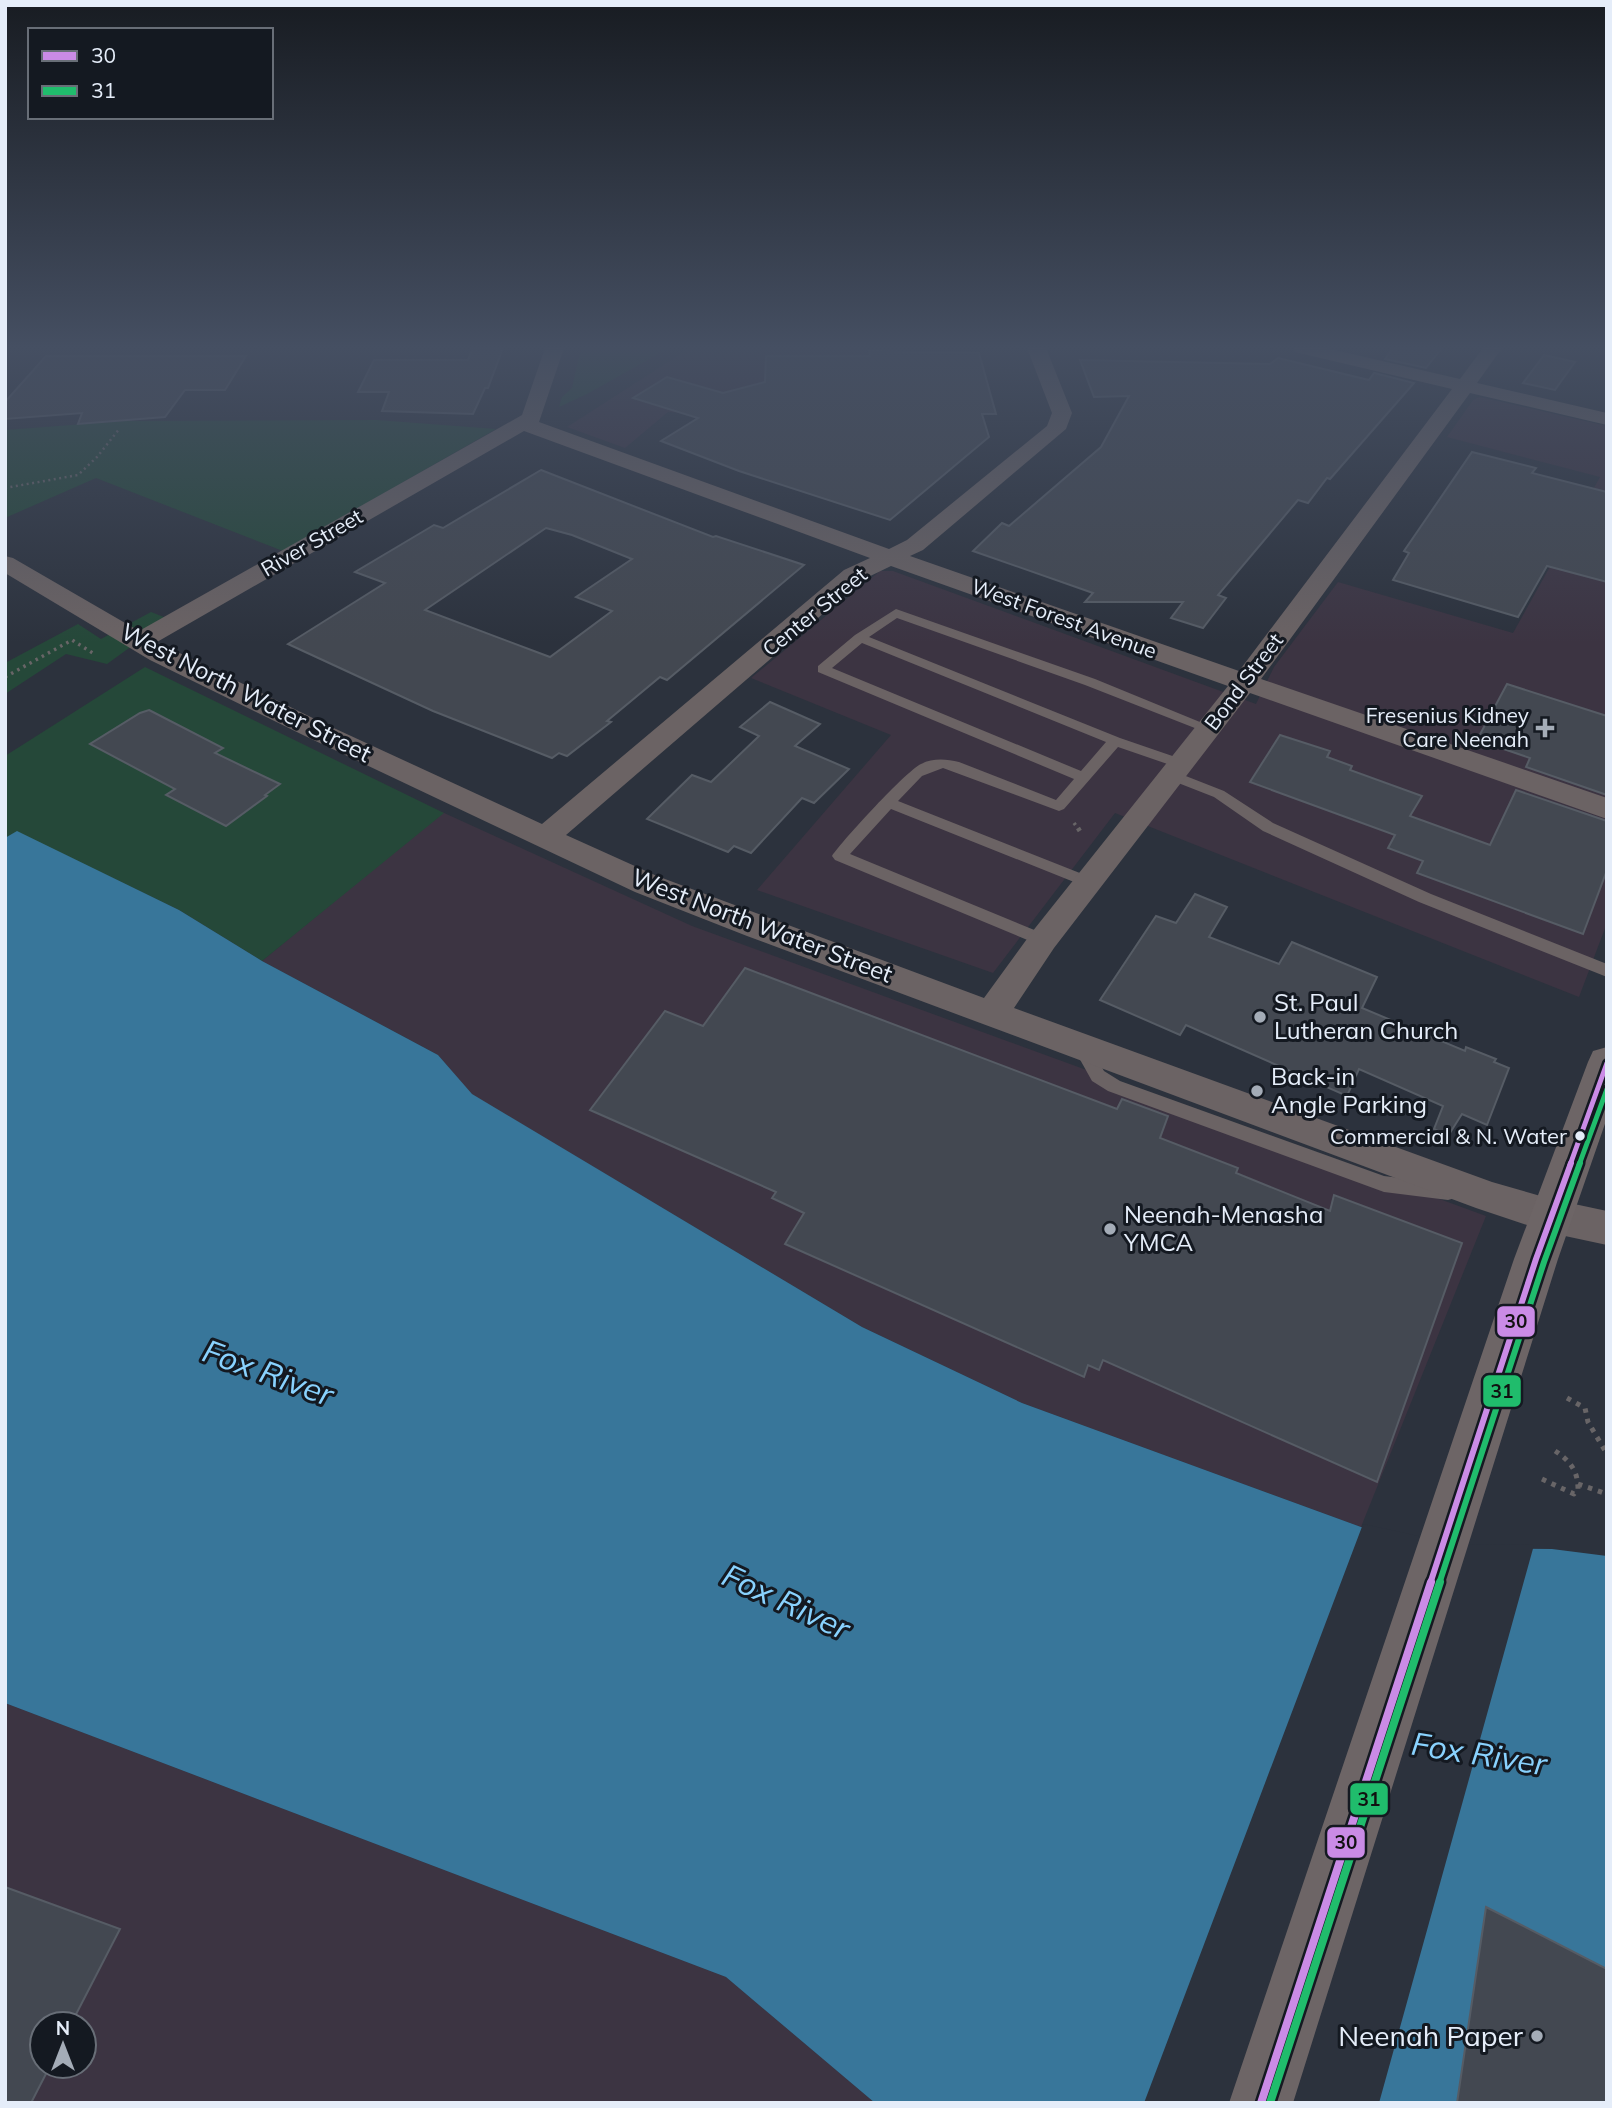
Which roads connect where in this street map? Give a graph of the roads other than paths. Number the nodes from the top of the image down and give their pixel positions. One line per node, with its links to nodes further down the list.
1 (482, 446): 8 (street, River Street)
2 (587, 446): 5 (street, West Forest Avenue)
3 (1035, 446): 5 (street, Center Street)
4 (1420, 446): 9 (street, Bond Street)
5 (893, 558): 9 (street, West Forest Avenue); 16 (street, Center Street)
6 (5, 563): 8 (street, West North Water Street)
7 (860, 638): 10 (lane); 11 (lane); 13 (lane)
8 (138, 642): 16 (street, West North Water Street)
9 (1245, 682): 10 (street, Bond Street); 15 (street, West Forest Avenue)
10 (1210, 729): 12 (street, Bond Street)
11 (1115, 741): 12 (lane); 13 (lane)
12 (1177, 770): 17 (street, Bond Street); 19 (lane)
13 (1086, 778): 14 (lane)
14 (889, 803): 17 (lane); 18 (lane)
15 (1607, 809)
16 (546, 836): 20 (street, West North Water Street)
17 (1089, 883): 18 (street, Bond Street)
18 (1043, 940): 20 (street, Bond Street)
19 (1607, 971)
20 (992, 1013): 22 (street, West North Water Street)
21 (1607, 1062): 22 (main road)
22 (1551, 1216): 23 (street, West North Water Street); 24 (main road)
23 (1607, 1228)
24 (1261, 2103)

